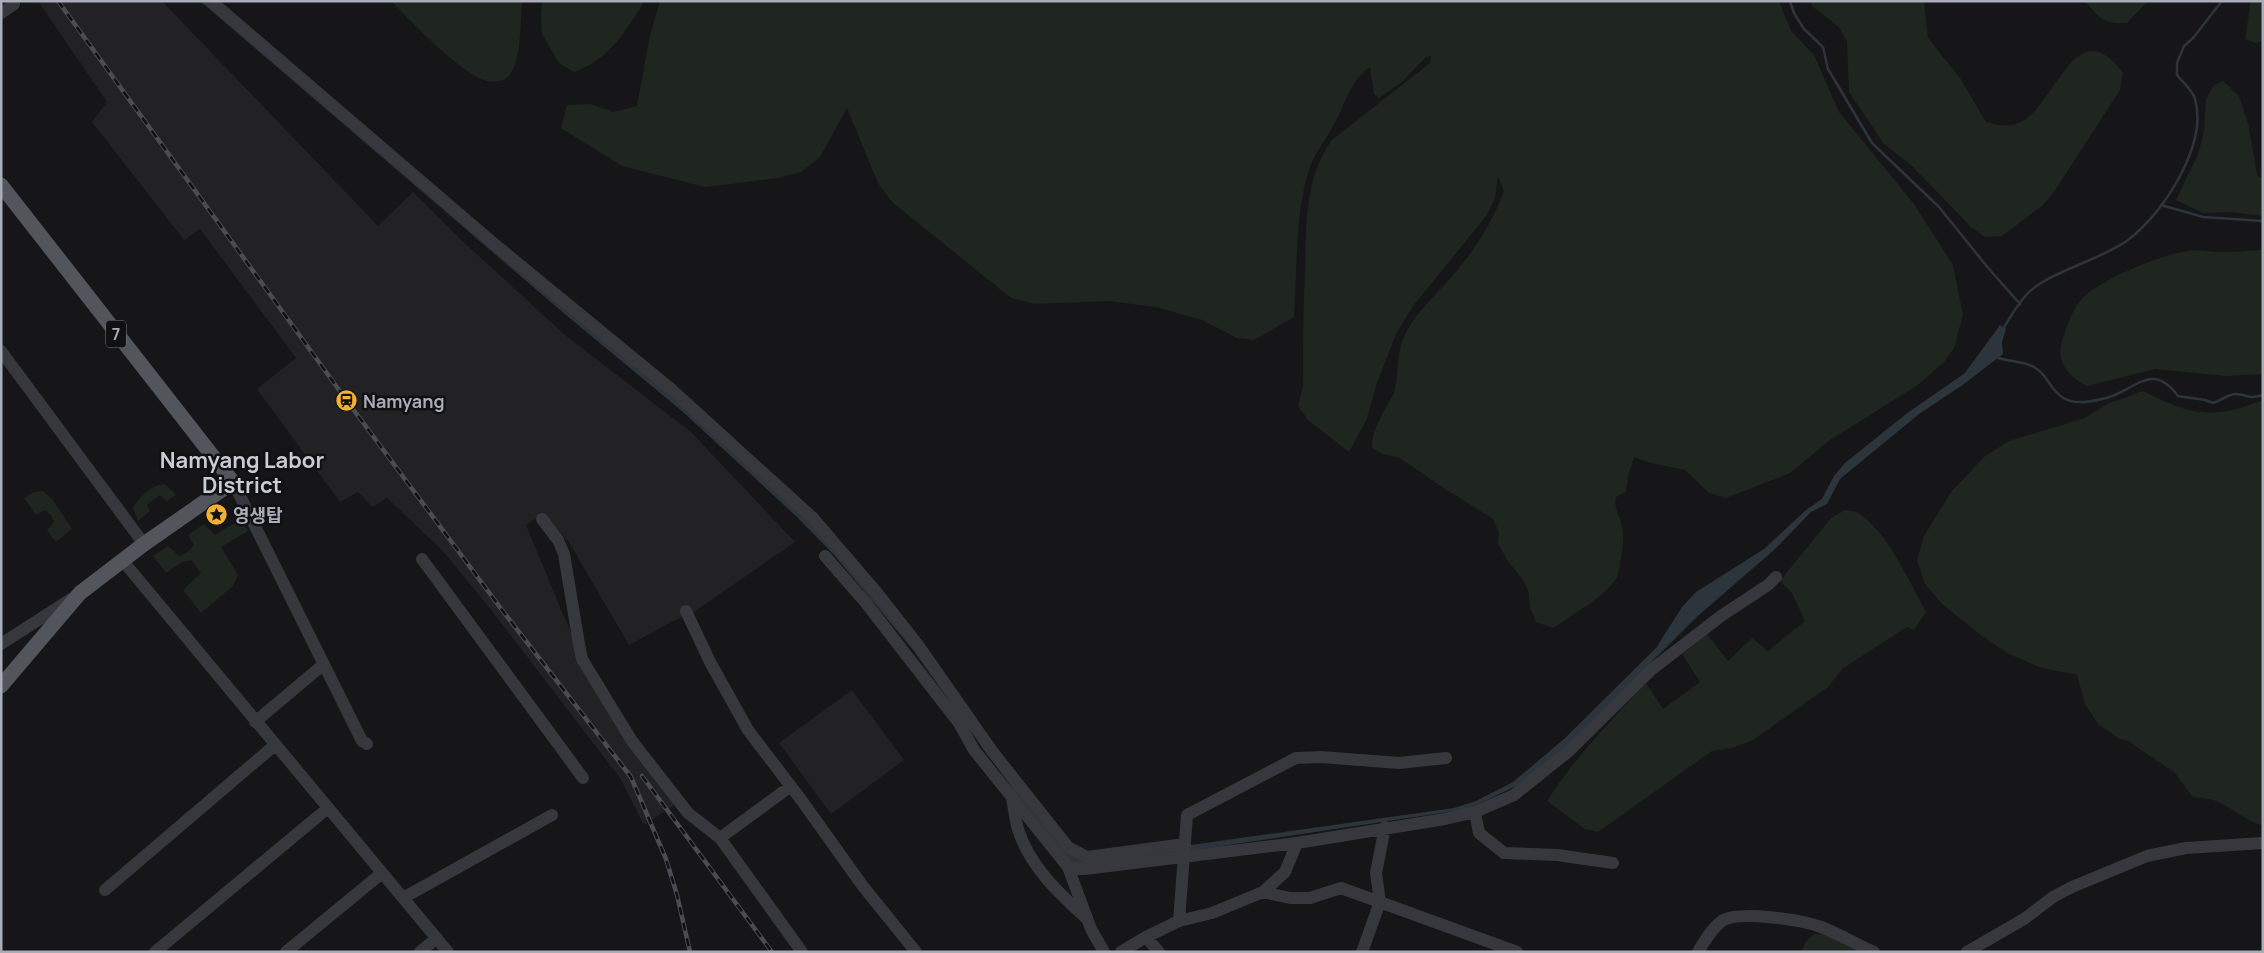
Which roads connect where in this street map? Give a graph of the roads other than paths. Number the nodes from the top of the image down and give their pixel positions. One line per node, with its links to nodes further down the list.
1 (212, 1): 32 (street)
2 (14, 4): 3 (street)
3 (1, 13)
4 (1, 184): 6 (main road, 7)
5 (1, 351): 8 (street)
6 (233, 482): 8 (main road); 16 (street)
7 (542, 519): 29 (street)
8 (144, 544): 11 (main road)
9 (825, 556): 24 (street)
10 (422, 559): 22 (street)
11 (123, 561): 13 (main road); 18 (street)
12 (1776, 577): 26 (street)
13 (80, 594): 15 (street); 17 (main road)
14 (686, 611): 23 (street)
15 (1, 644)
16 (324, 664): 18 (street); 19 (street)
17 (1, 686)
18 (256, 722): 20 (street)
19 (366, 744)
20 (275, 745): 25 (street); 36 (street)
21 (1446, 758): 32 (street)
22 (583, 778)
23 (791, 786): 29 (street); 50 (street)
24 (1011, 796): 34 (street); 40 (street)
25 (328, 808): 35 (street); 45 (street)
26 (1475, 812): 28 (street); 33 (street)
27 (552, 815): 38 (street)
28 (1385, 827): 30 (street); 39 (street)
29 (720, 838): 49 (street)
30 (1297, 843): 32 (street); 37 (street)
31 (2263, 843): 57 (street)
32 (1185, 849): 34 (street); 41 (street)
33 (1612, 863)
34 (1068, 867): 40 (street)
35 (382, 873): 38 (street); 46 (street)
36 (105, 890)
37 (1263, 892): 39 (street); 41 (street)
38 (403, 898): 43 (street)
39 (1380, 902): 54 (street); 55 (street)
40 (1088, 920): 51 (street)
41 (1179, 921): 42 (street)
42 (1146, 936): 52 (street); 53 (street)
43 (437, 938): 47 (street); 48 (street)
44 (1697, 951): 56 (street)
45 (155, 952)
46 (286, 952)
47 (420, 952)
48 (448, 952)
49 (802, 952)
50 (916, 952)
51 (1104, 952)
52 (1122, 952)
53 (1159, 952)
54 (1362, 952)
55 (1517, 952)
56 (1874, 952)
57 (1968, 952)

